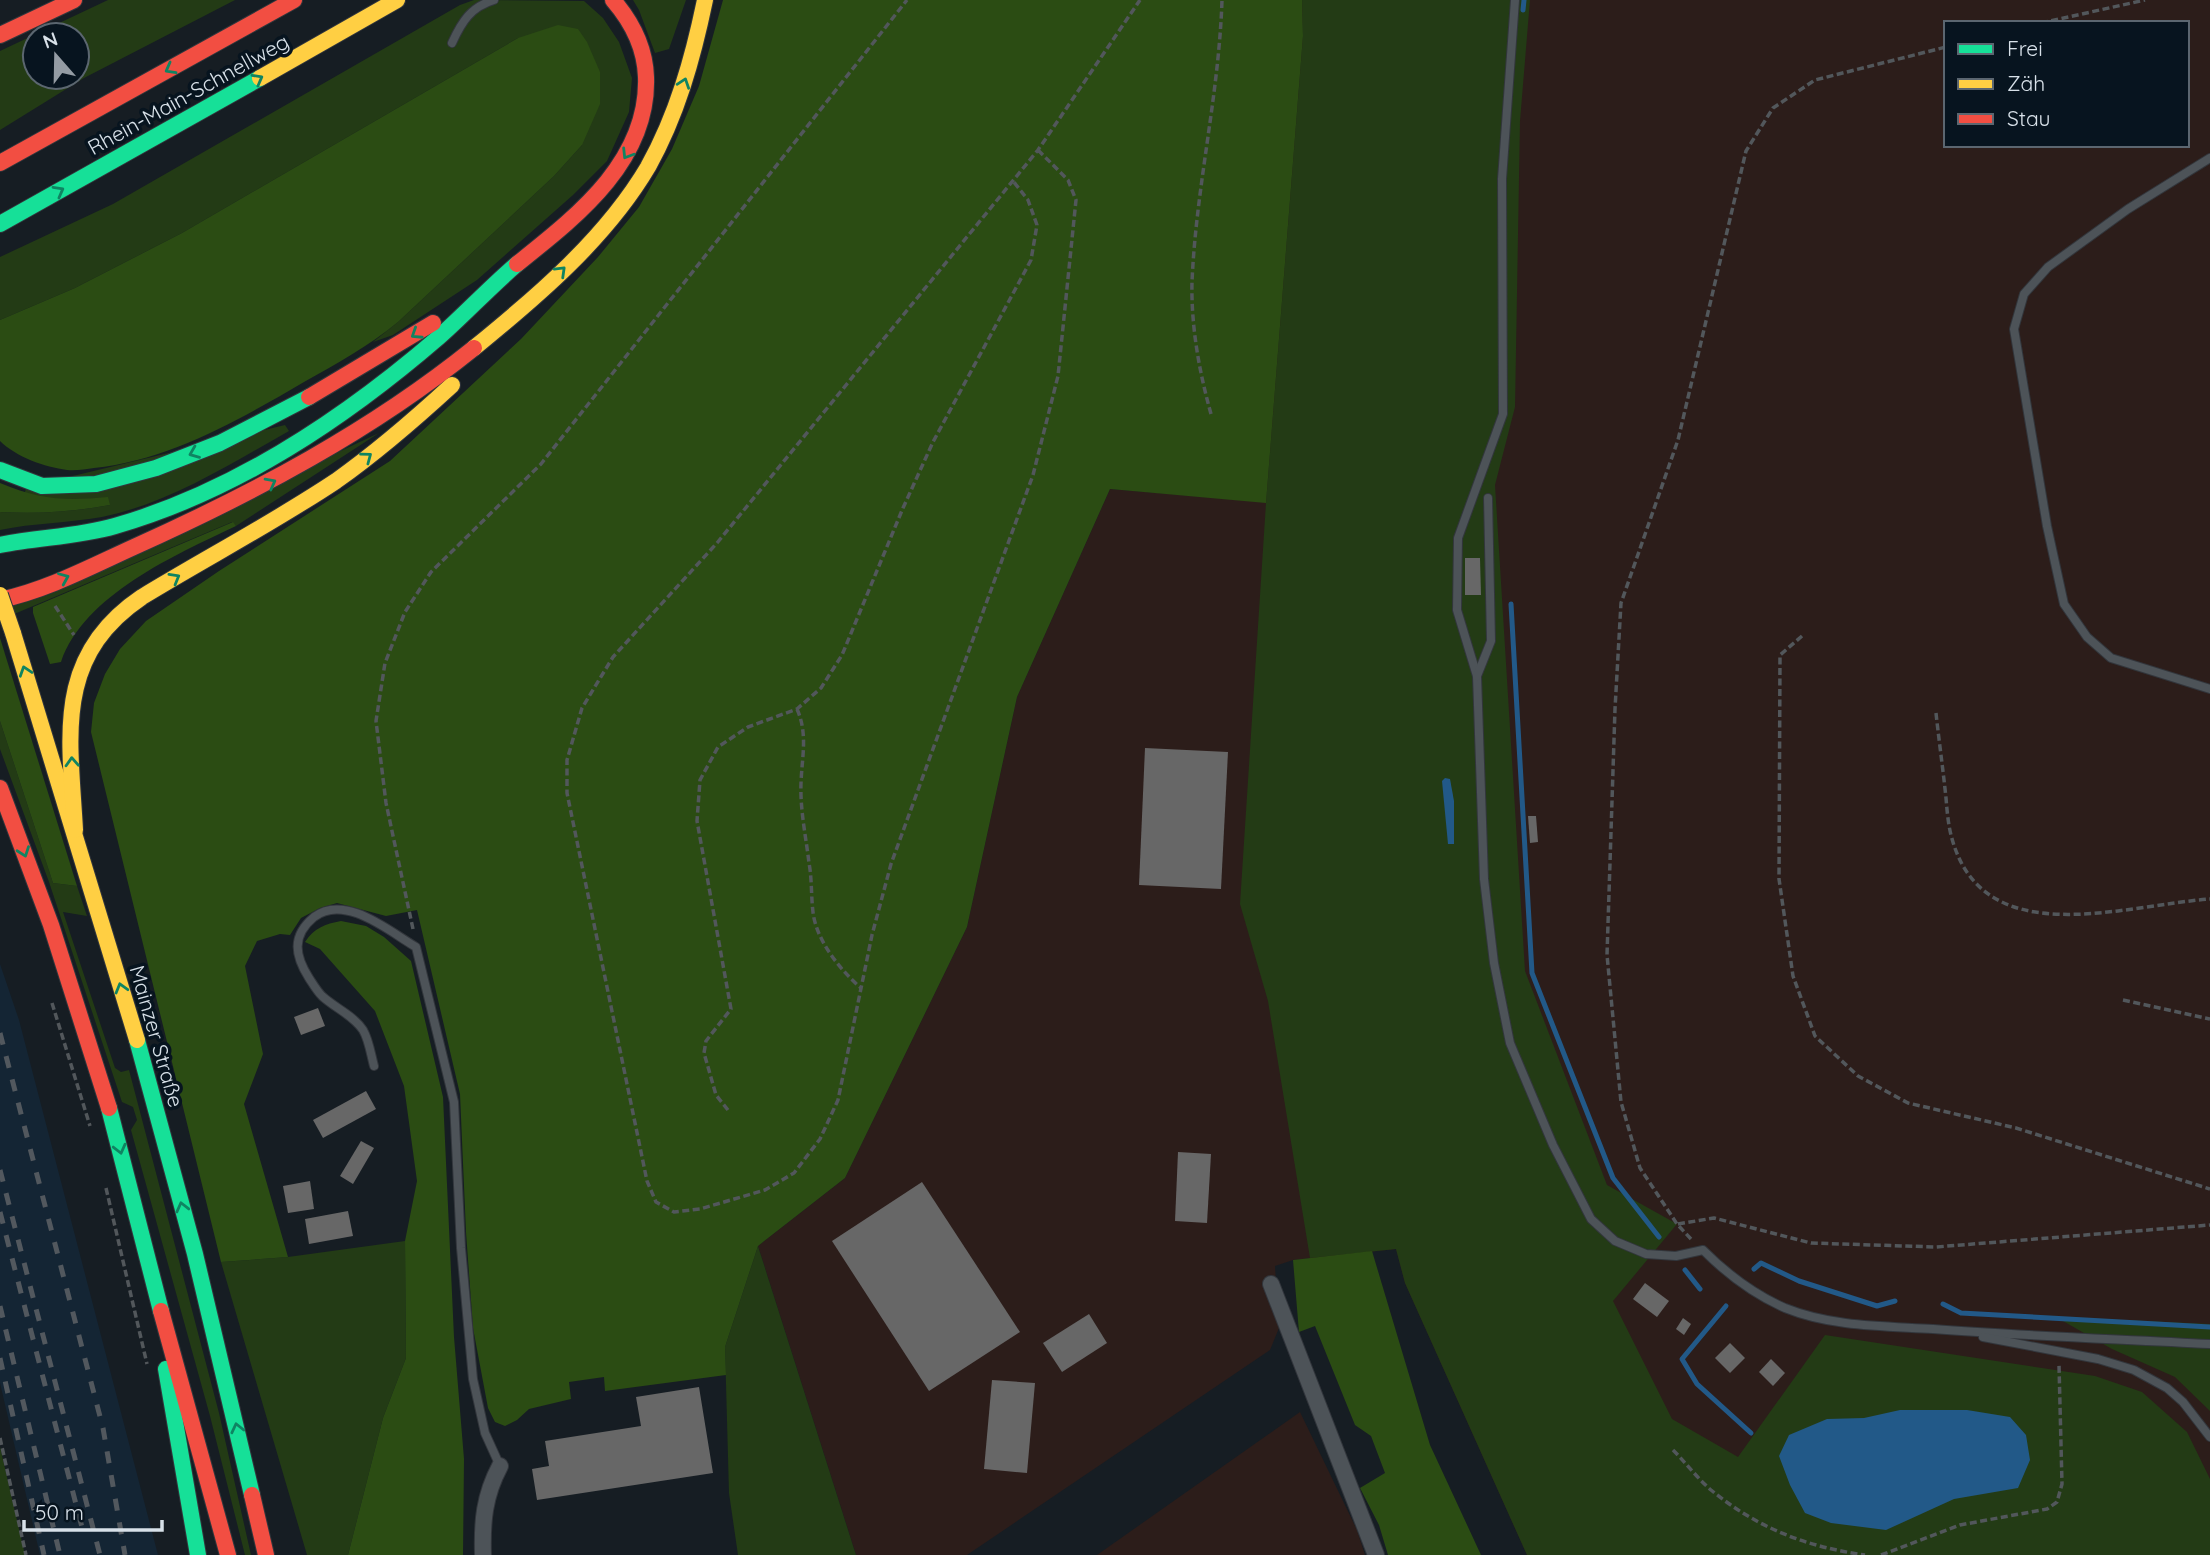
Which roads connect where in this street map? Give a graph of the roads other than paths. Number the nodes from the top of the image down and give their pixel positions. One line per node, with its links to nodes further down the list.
1 (74, 0): 8 (main road)
2 (294, 0): 11 (main road, Rhein-Main-Schnellweg, one-way to 11)
3 (397, 0): 12 (main road, Rhein-Main-Schnellweg, one-way to 3)
4 (494, 0): 9 (lane)
5 (613, 0): 13 (main road, one-way to 13)
6 (705, 0): 14 (main road, one-way to 6)
7 (1515, 0): 20 (lane)
8 (0, 36)
9 (452, 43)
10 (2210, 158): 21 (lane)
11 (0, 163)
12 (0, 224)
13 (494, 284): 15 (main road, one-way to 15); 17 (main road)
14 (512, 318): 19 (main road, one-way to 14); 23 (main road, one-way to 14)
15 (0, 470)
16 (1488, 498): 20 (lane)
17 (0, 545)
18 (0, 595): 23 (main road, Mainzer Straße, one-way to 18, bridge)
19 (0, 600)
20 (1477, 676): 27 (lane)
21 (2210, 689)
22 (0, 788): 26 (main road, one-way to 26)
23 (75, 830): 31 (main road, Mainzer Straße, one-way to 23)
24 (374, 1066): 30 (lane)
25 (1271, 1284): 37 (street)
26 (161, 1311): 32 (main road); 33 (main road)
27 (1956, 1331): 28 (lane); 29 (lane)
28 (2210, 1344)
29 (2210, 1437)
30 (500, 1466): 36 (street)
31 (252, 1495): 34 (main road); 35 (main road)
32 (198, 1555)
33 (228, 1555)
34 (266, 1555)
35 (278, 1555)
36 (483, 1555)
37 (1376, 1555)

